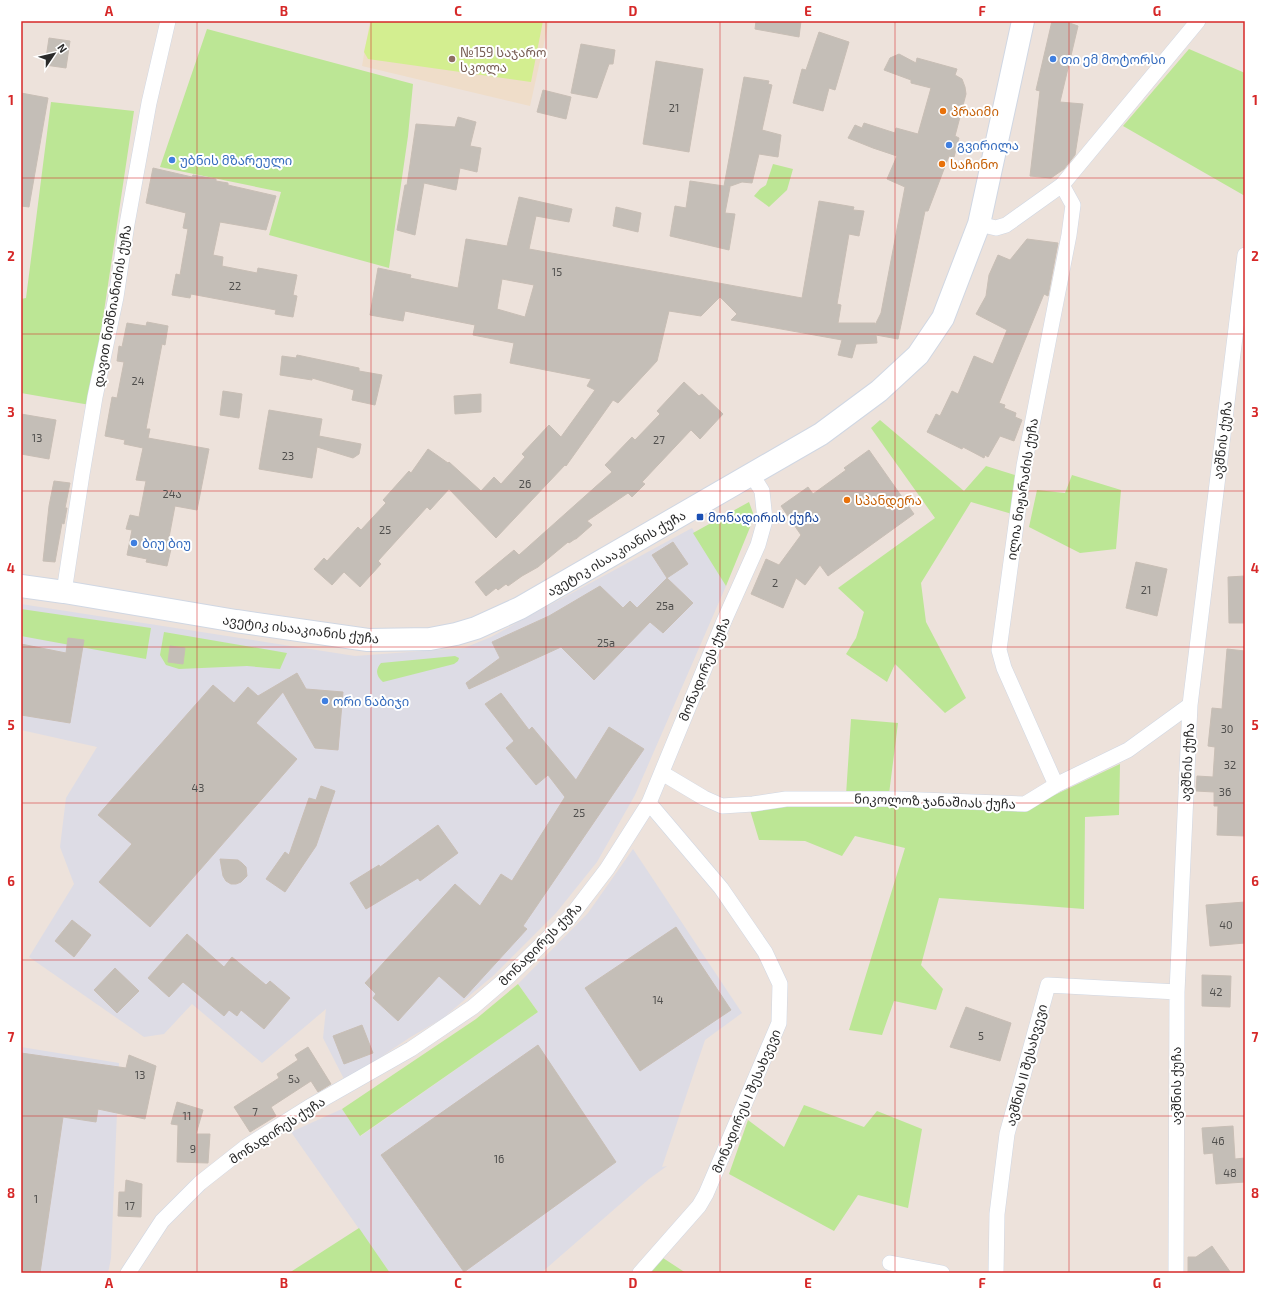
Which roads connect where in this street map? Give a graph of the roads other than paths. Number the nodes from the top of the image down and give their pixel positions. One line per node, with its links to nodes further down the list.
1 (168, 21): 9 (street, დავით ნიშნიანიძის ქუჩა)
2 (1023, 21): 5 (main road, ავეტიკ ისააკიანის ქუჩა)
3 (1198, 21): 4 (street)
4 (1062, 185): 5 (street); 12 (street, ილია ნიჟარაძის ქუჩა)
5 (979, 224): 7 (main road, ავეტიკ ისააკიანის ქუჩა)
6 (1245, 255): 10 (street, ავშნის ქუჩა)
7 (752, 475): 9 (main road, ავეტიკ ისააკიანის ქუჩა); 11 (street, მონადირეს ქუჩა)
8 (21, 586): 9 (main road, ავეტიკ ისააკიანის ქუჩა)
9 (64, 592)
10 (1190, 705): 12 (street, ნიკოლოზ ჯანაშიას ქუჩა); 14 (street, ავშნის ქუჩა)
11 (662, 772): 12 (street, ნიკოლოზ ჯანაშიას ქუჩა); 13 (street, მონადირეს ქუჩა)
12 (1056, 785)
13 (649, 803): 16 (street, მონადირეს ქუჩა); 17 (street, მონადირეს I შესახვევი)
14 (1176, 992): 19 (street, ავშნის II შესახვევი); 20 (street, ავშნის ქუჩა)
15 (890, 1263): 18 (street)
16 (128, 1273)
17 (640, 1273)
18 (942, 1273)
19 (996, 1273)
20 (1176, 1273)

